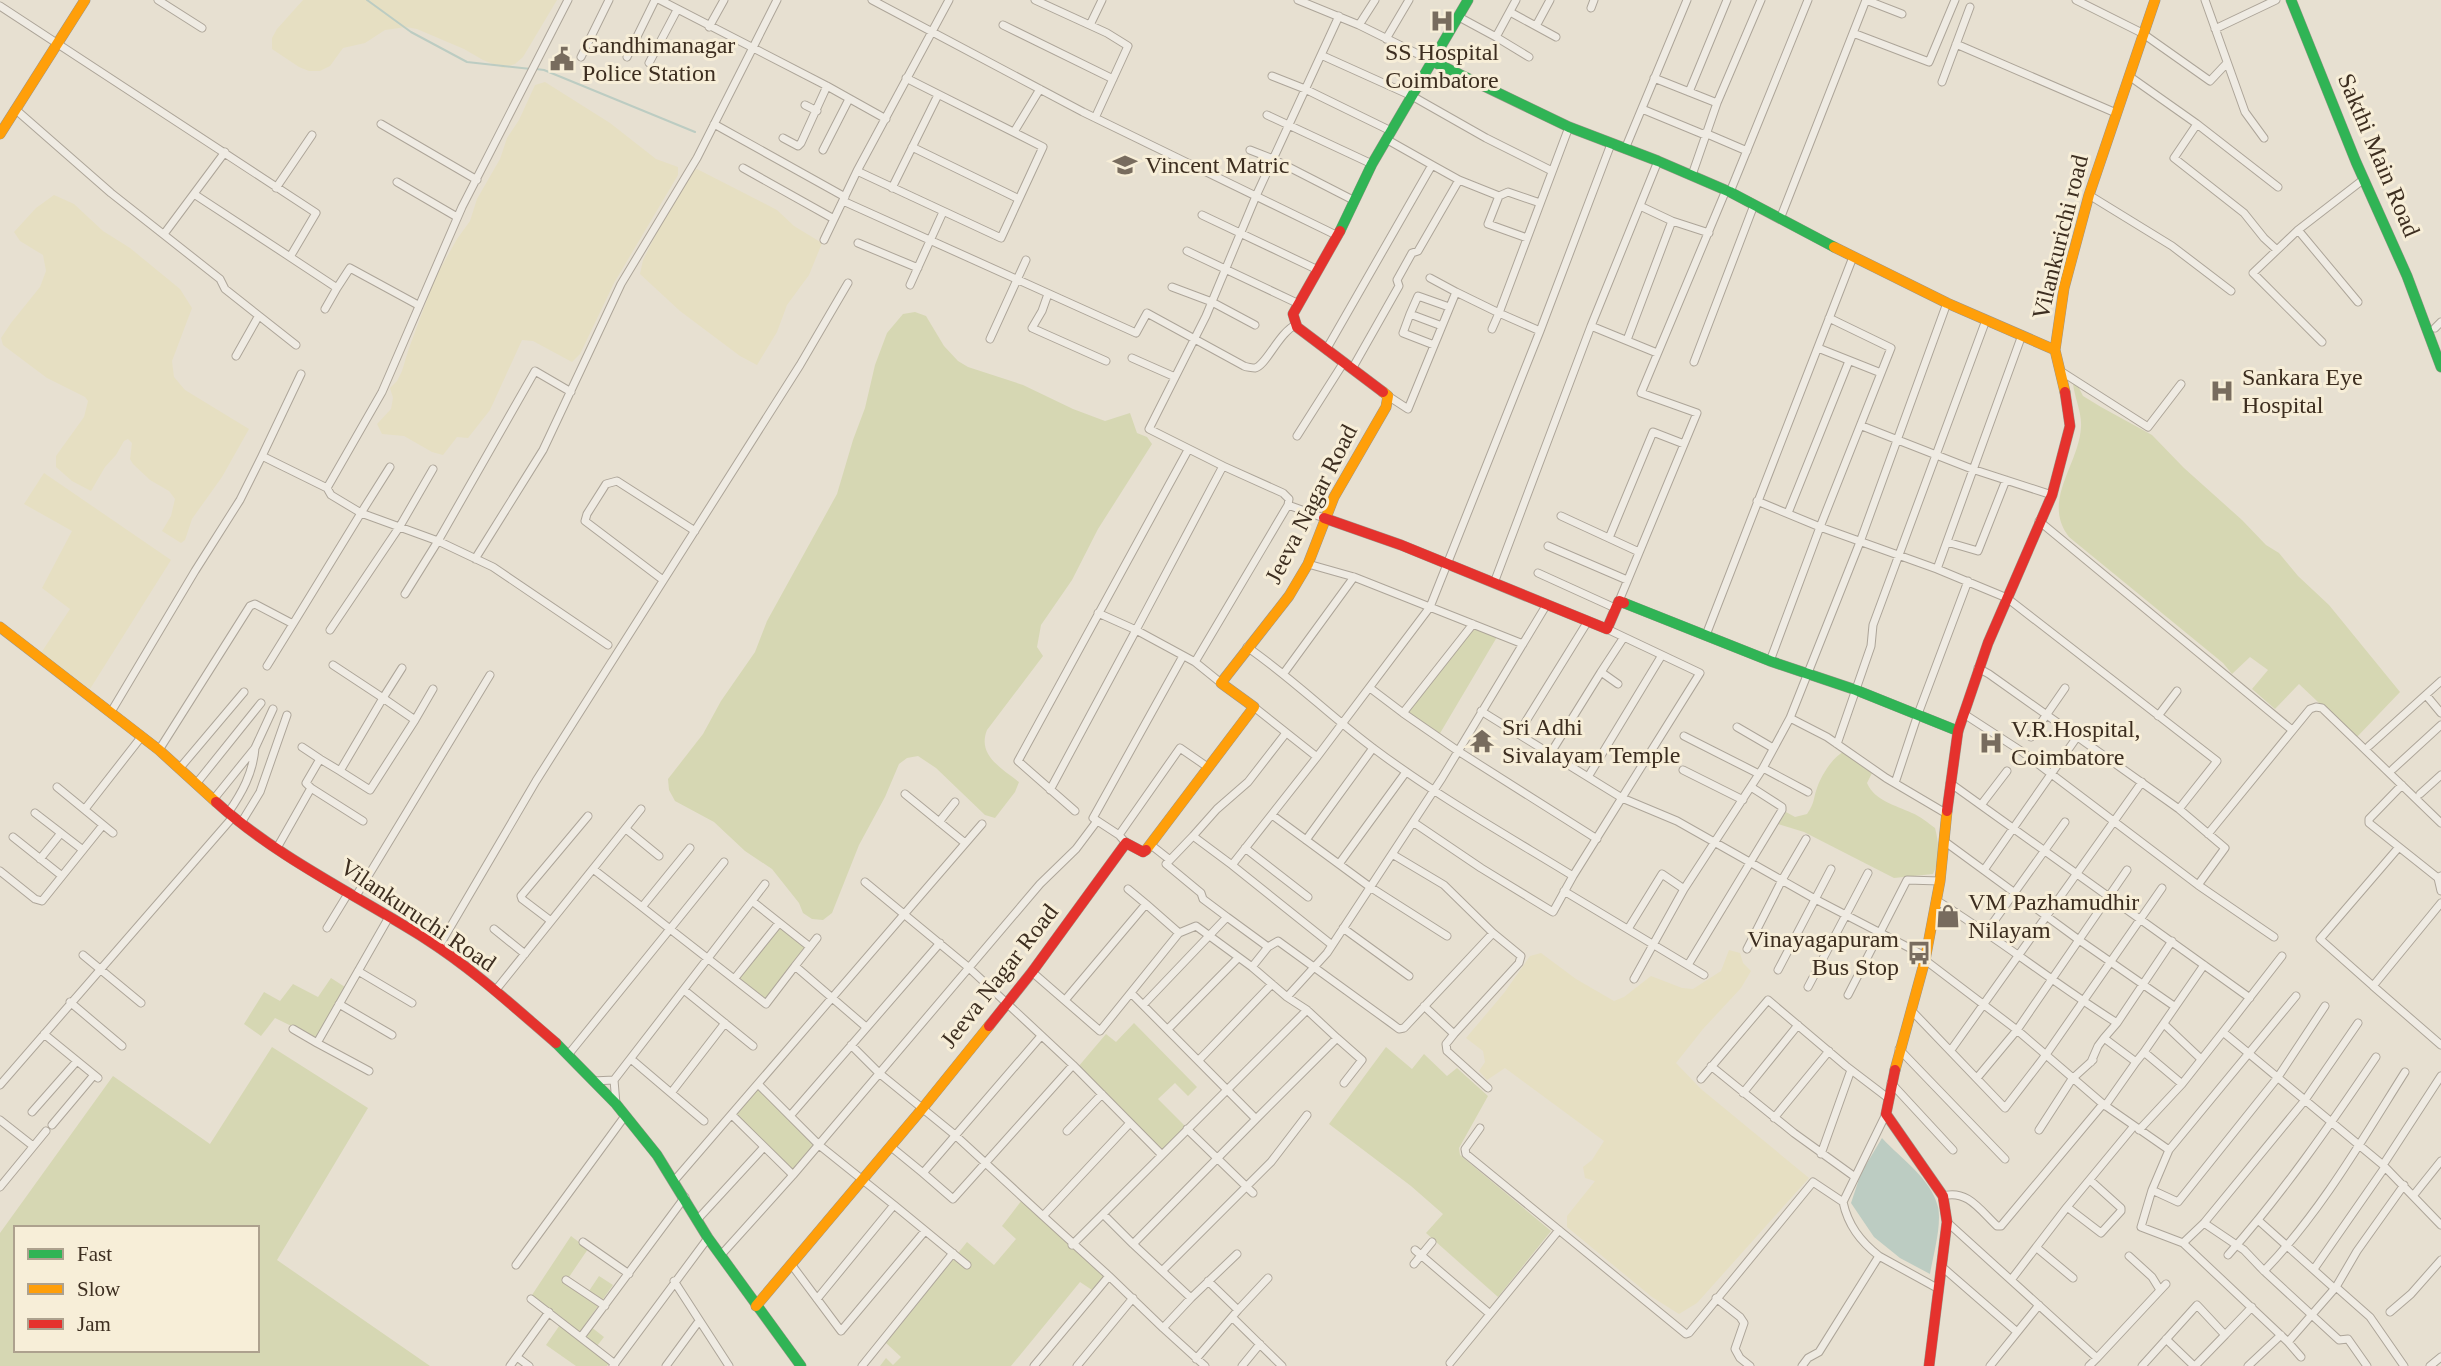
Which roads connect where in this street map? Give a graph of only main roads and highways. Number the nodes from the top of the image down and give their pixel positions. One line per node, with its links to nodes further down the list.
1 (85, 0): 7 (main road)
2 (1468, 0): 6 (main road)
3 (2155, 0): 10 (main road, Vilankurichi road)
4 (2291, 0): 11 (main road, Sakthi Main Road)
5 (2300, 0): 8 (main road)
6 (1434, 62): 10 (main road); 12 (main road, Jeeva Nagar Road)
7 (2, 127)
8 (2438, 325): 9 (main road)
9 (2441, 346)
10 (2055, 350): 14 (main road, Vilankurichi road)
11 (2441, 367)
12 (1324, 518): 14 (main road); 15 (main road, Jeeva Nagar Road)
13 (0, 628): 15 (main road, Vilankuruchi Road)
14 (1958, 732): 17 (main road, Vilankurichi road)
15 (755, 1306): 16 (main road, Vilankuruchi Road)
16 (801, 1366)
17 (1929, 1366)

